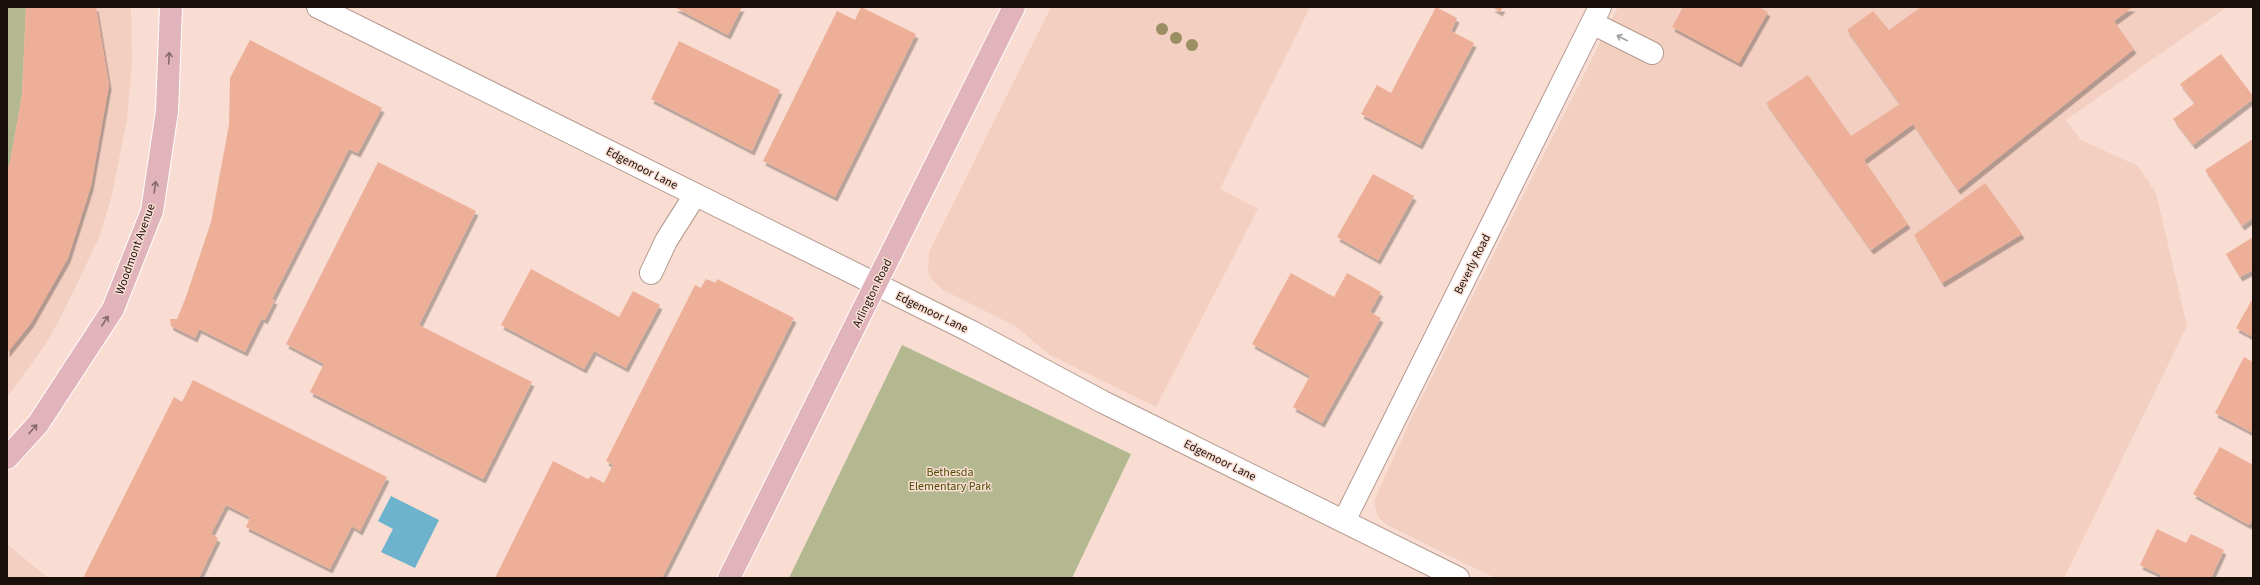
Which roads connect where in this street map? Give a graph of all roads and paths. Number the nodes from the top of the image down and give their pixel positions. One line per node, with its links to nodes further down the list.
1 (172, 7): 9 (main road, Woodmont Avenue, one-way to 1)
2 (318, 7): 6 (street, Edgemoor Lane)
3 (1014, 7): 8 (main road, Arlington Road)
4 (1596, 15): 5 (street, one-way to 4); 10 (street, Beverly Road)
5 (1652, 53)
6 (695, 195): 7 (street); 8 (street, Edgemoor Lane)
7 (651, 273)
8 (876, 284): 10 (street, Edgemoor Lane); 11 (main road, Arlington Road)
9 (7, 458)
10 (1344, 521): 12 (street, Edgemoor Lane)
11 (730, 578)
12 (1458, 578)

